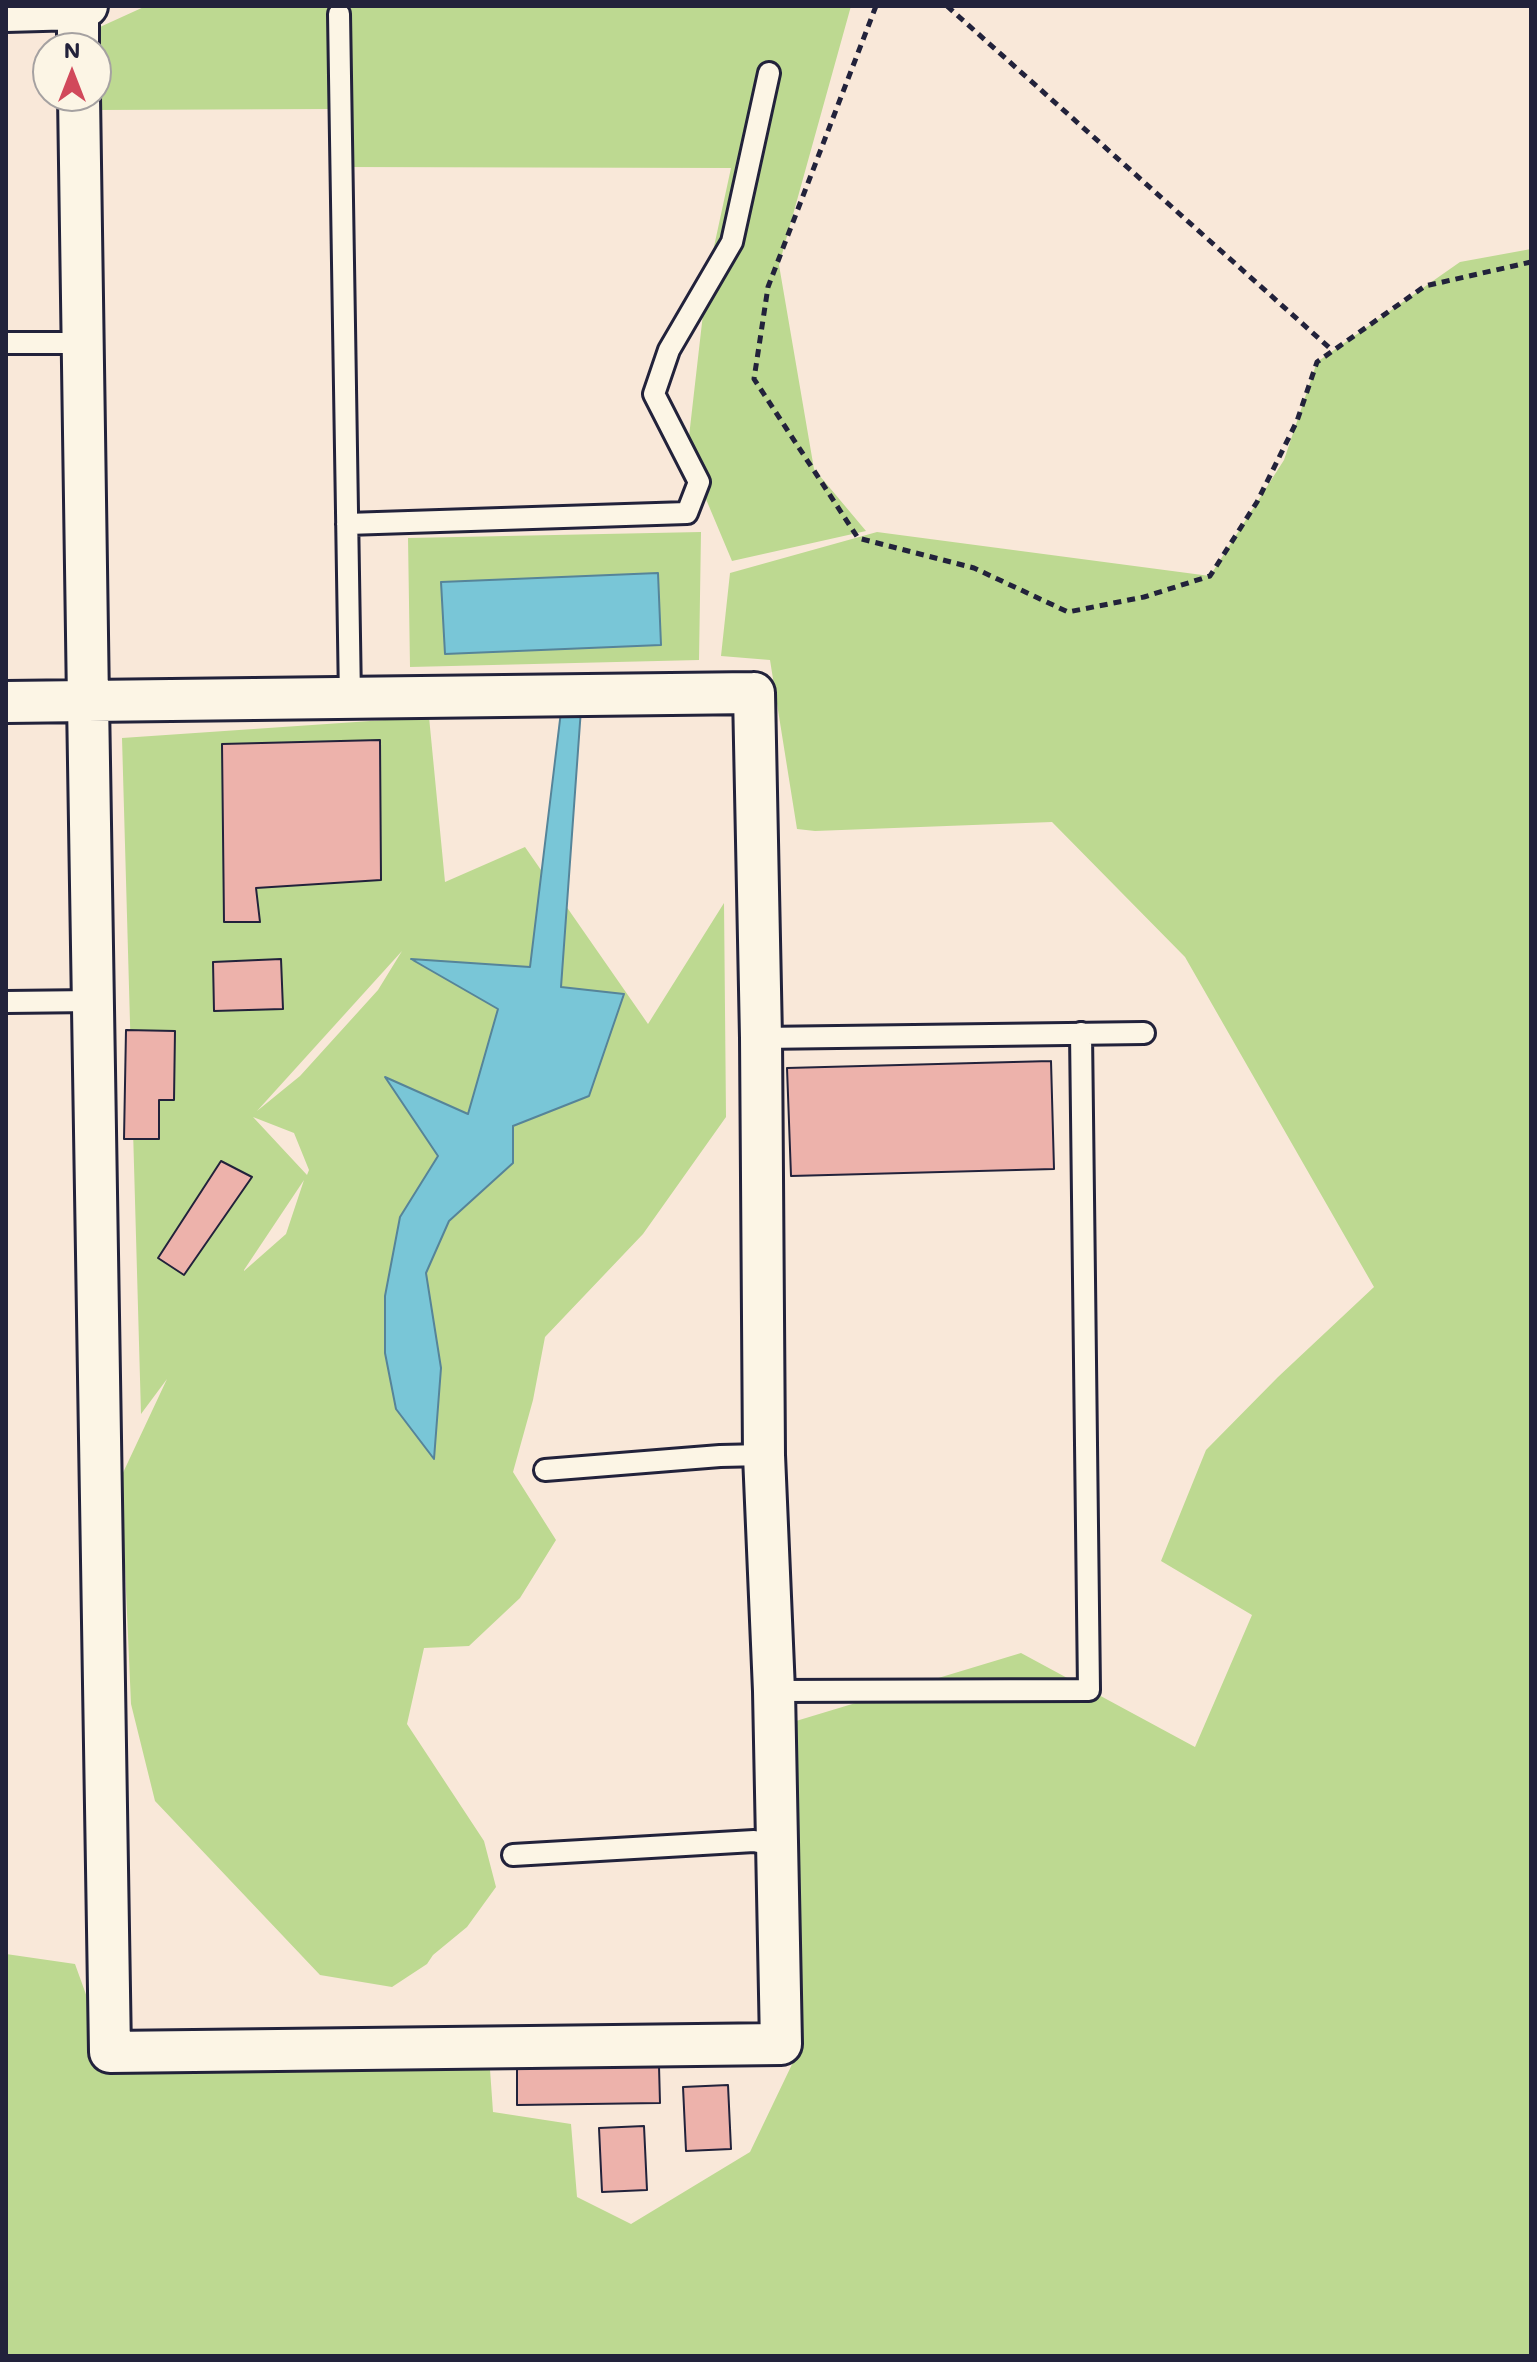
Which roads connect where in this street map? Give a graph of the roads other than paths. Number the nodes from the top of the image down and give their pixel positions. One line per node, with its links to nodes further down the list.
1 (6, 11): 3 (street)
2 (339, 14): 8 (lane)
3 (81, 21)
4 (769, 73): 8 (lane)
5 (79, 112): 7 (street)
6 (6, 343): 7 (lane)
7 (83, 343): 10 (street)
8 (347, 524): 9 (lane)
9 (350, 698): 10 (street); 16 (street)
10 (88, 701): 11 (street); 12 (street)
11 (6, 702)
12 (93, 1001): 13 (lane); 20 (street)
13 (6, 1002)
14 (1081, 1033): 15 (lane); 16 (lane); 19 (lane)
15 (1144, 1033)
16 (761, 1038): 17 (street)
17 (764, 1455): 18 (lane); 19 (street)
18 (545, 1470)
19 (774, 1691): 20 (street)
20 (777, 1846): 21 (lane)
21 (513, 1855)

